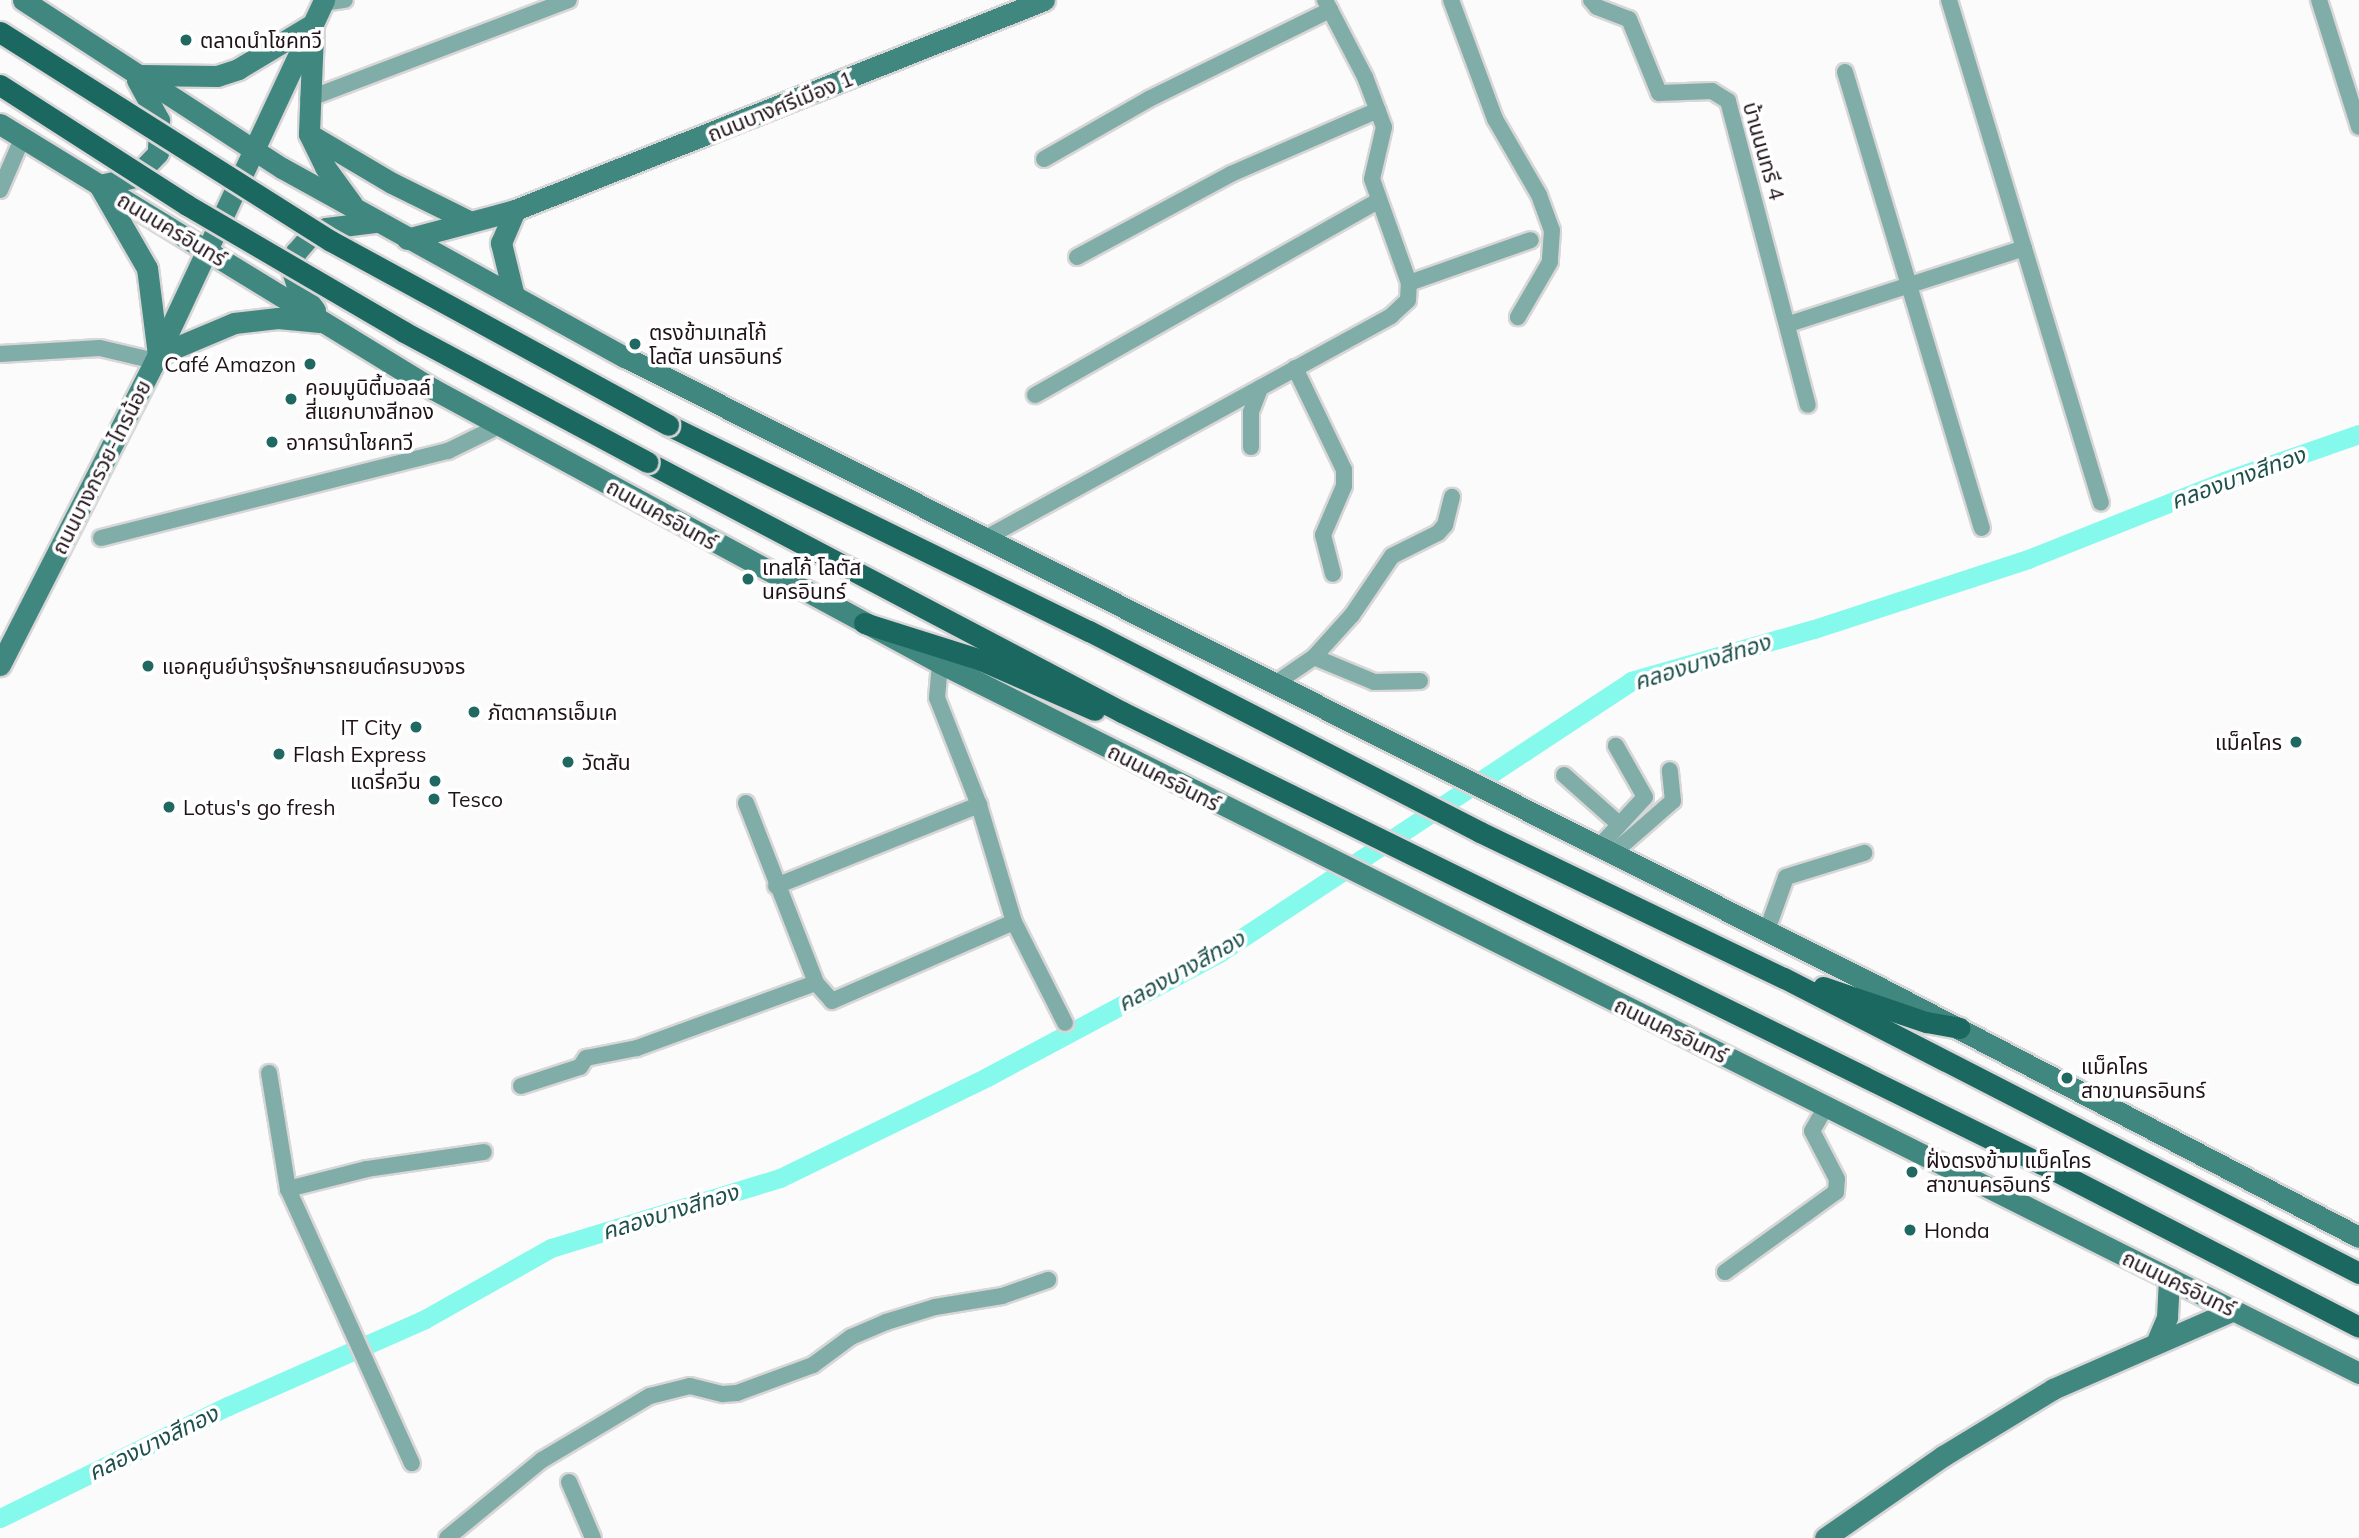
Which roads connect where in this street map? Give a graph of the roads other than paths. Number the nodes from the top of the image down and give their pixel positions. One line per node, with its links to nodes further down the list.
1 (23, 0): 14 (main road)
2 (345, 0): 9 (street)
3 (569, 0): 16 (street)
4 (1044, 0): 27 (main road, ถนนบางศรีเมือง 1)
5 (1451, 0): 38 (street)
6 (1591, 0): 40 (street, บ้านนนทรี 4)
7 (1949, 0): 32 (street)
8 (2319, 0): 19 (street)
9 (323, 2): 11 (main road, ถนนบางกรวย-ไทรน้อย)
10 (1327, 5): 17 (street); 23 (street)
11 (313, 24): 14 (main road); 16 (main road); 22 (main road, ถนนบางกรวย-ไทรน้อย)
12 (0, 32): 73 (main road, bridge)
13 (1845, 72): 35 (street)
14 (135, 75): 22 (main road); 24 (main road)
15 (0, 85): 61 (main road, ถนนนครอินทร์, bridge)
16 (308, 99): 20 (main road)
17 (1378, 110): 26 (street); 34 (street)
18 (0, 124): 21 (main road, ถนนนครอินทร์)
19 (2359, 127)
20 (309, 134): 28 (main road); 29 (main road)
21 (22, 139): 24 (main road, ถนนนครอินทร์); 25 (street)
22 (257, 151): 28 (main road); 33 (main road, ถนนบางกรวย-ไทรน้อย)
23 (1044, 159)
24 (99, 185): 33 (main road, ถนนนครอินทร์); 42 (main road)
25 (0, 190)
26 (1378, 201): 36 (street); 45 (street)
27 (515, 210): 29 (main road, ถนนบางศรีเมือง 1); 37 (main road)
28 (366, 217): 30 (main road); 39 (main road)
29 (469, 221): 30 (main road, ถนนบางศรีเมือง 1)
30 (407, 239): 37 (main road)
31 (1531, 240): 36 (street)
32 (2024, 248): 35 (street); 50 (street)
33 (208, 251): 39 (main road, ถนนนครอินทร์); 42 (main road, ถนนบางกรวย-ไทรน้อย)
34 (1077, 257)
35 (1906, 287): 40 (street); 51 (street)
36 (1410, 288): 43 (street)
37 (514, 296): 53 (main road)
38 (1518, 317)
39 (325, 323): 42 (main road); 47 (main road, ถนนนครอินทร์)
40 (1788, 324): 46 (street, บ้านนนทรี 4)
41 (0, 354): 42 (street)
42 (157, 358): 58 (main road, ถนนบางกรวย-ไทรน้อย)
43 (1295, 368): 44 (street); 54 (street)
44 (1260, 388): 48 (street); 53 (street)
45 (1035, 395)
46 (1808, 404)
47 (501, 425): 52 (street); 55 (main road, ถนนนครอินทร์)
48 (1251, 447)
49 (1452, 497): 56 (street)
50 (2101, 503)
51 (1982, 528)
52 (101, 538)
53 (984, 539): 60 (main road)
54 (1333, 574)
55 (864, 623): 57 (main road, ถนนนครอินทร์); 61 (main road)
56 (1314, 657): 59 (street); 60 (street)
57 (940, 663): 66 (street); 79 (main road, ถนนนครอินทร์)
58 (0, 665)
59 (1420, 681)
60 (1273, 685): 68 (main road)
61 (1122, 712): 88 (main road, ถนนนครอินทร์)
62 (1616, 746): 67 (street)
63 (1670, 770): 68 (street)
64 (1564, 775): 67 (street)
65 (746, 803): 70 (street)
66 (979, 805): 70 (street); 71 (street)
67 (1619, 824): 68 (street)
68 (1604, 852): 72 (main road)
69 (1864, 853): 72 (street)
70 (776, 887): 74 (street)
71 (1014, 922): 74 (street); 75 (street)
72 (1766, 933): 76 (main road)
73 (1784, 978): 76 (main road); 84 (main road)
74 (816, 983): 78 (street)
75 (1065, 1023)
76 (1959, 1028): 82 (main road)
77 (269, 1073): 81 (street)
78 (522, 1086)
79 (1826, 1107): 83 (street); 85 (main road, ถนนนครอินทร์)
80 (484, 1152): 81 (street)
81 (288, 1189): 91 (street)
82 (2359, 1237)
83 (1725, 1272)
84 (2359, 1273)
85 (2169, 1278): 87 (main road, ถนนนครอินทร์); 89 (main road)
86 (1048, 1280): 93 (street)
87 (2234, 1310): 89 (main road); 90 (main road, ถนนนครอินทร์)
88 (2359, 1327)
89 (2157, 1341): 95 (main road)
90 (2359, 1373)
91 (412, 1463)
92 (569, 1482): 94 (street)
93 (447, 1538)
94 (593, 1538)
95 (1825, 1538)

